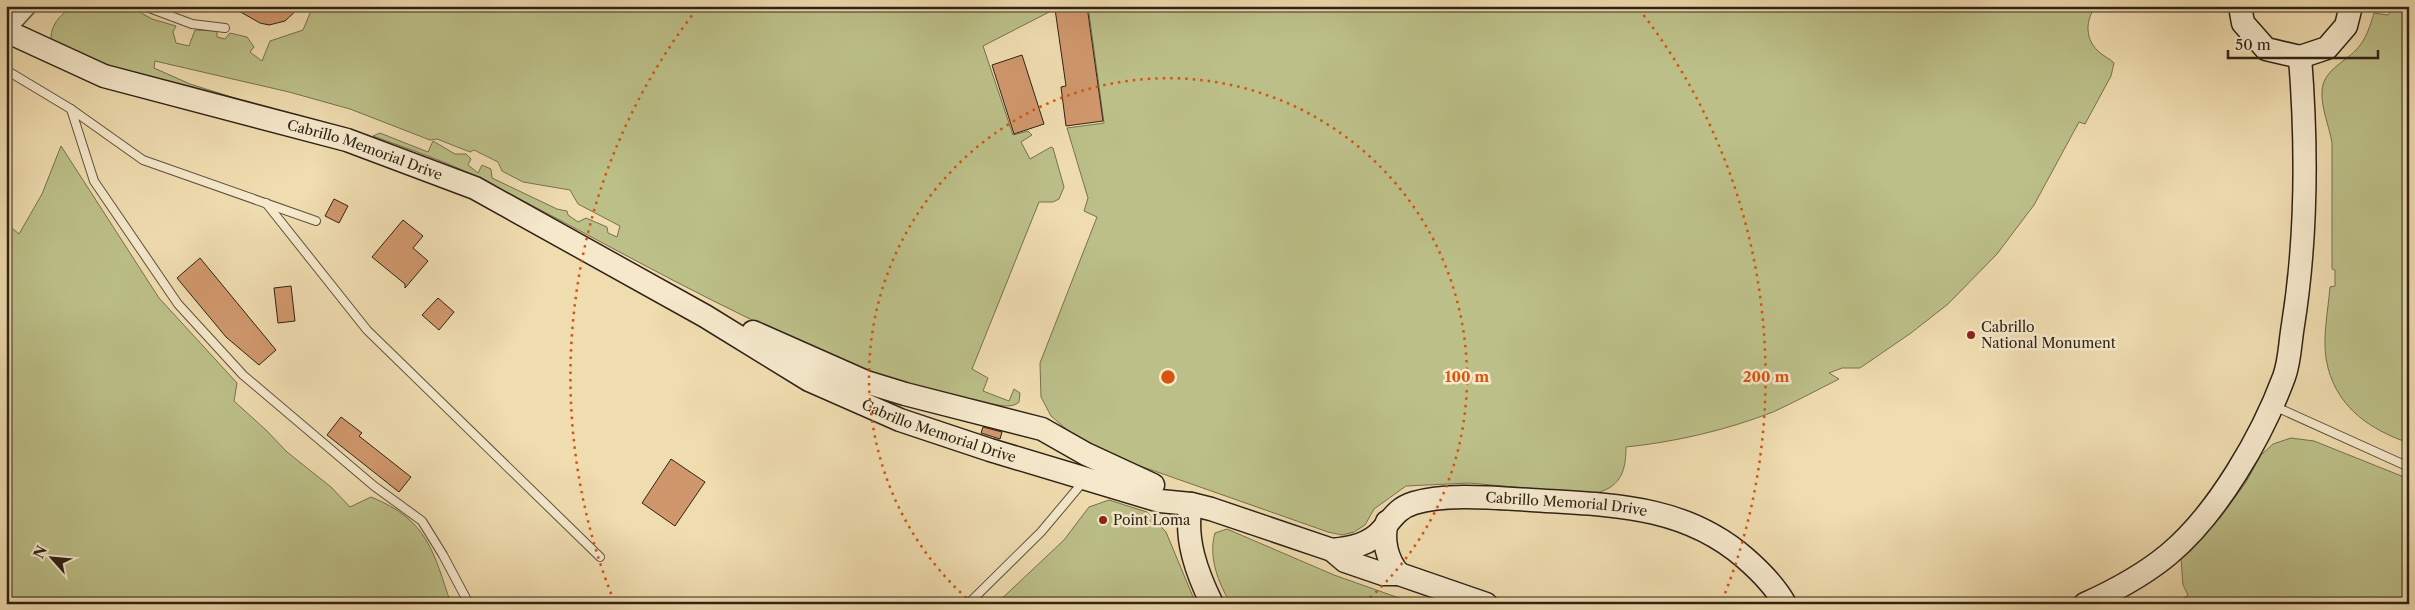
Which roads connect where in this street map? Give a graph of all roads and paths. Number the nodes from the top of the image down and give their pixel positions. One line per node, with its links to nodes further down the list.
1 (29, 6): 6 (street)
2 (144, 6): 5 (lane)
3 (2240, 6): 7 (main road)
4 (2351, 6): 7 (main road)
5 (225, 28)
6 (6, 31): 12 (main road, Cabrillo Memorial Drive)
7 (2300, 57): 13 (main road)
8 (6, 70): 9 (lane)
9 (71, 109): 10 (lane); 21 (lane)
10 (266, 203): 11 (lane); 19 (lane)
11 (316, 221)
12 (704, 316): 15 (main road, Cabrillo Memorial Drive); 16 (main road, Cabrillo Memorial Drive)
13 (2271, 405): 14 (lane); 26 (main road)
14 (2409, 467)
15 (1086, 479): 16 (main road, Cabrillo Memorial Drive); 22 (lane)
16 (1190, 504): 18 (main road, Cabrillo Memorial Drive); 23 (main road)
17 (1387, 522): 18 (main road, Cabrillo Memorial Drive); 20 (main road); 25 (main road, Cabrillo Memorial Drive)
18 (1332, 550): 20 (main road, Cabrillo Memorial Drive)
19 (600, 557)
20 (1399, 574): 24 (main road, Cabrillo Memorial Drive)
21 (471, 604)
22 (968, 604)
23 (1212, 604)
24 (1486, 604)
25 (1785, 604)
26 (2085, 604)

